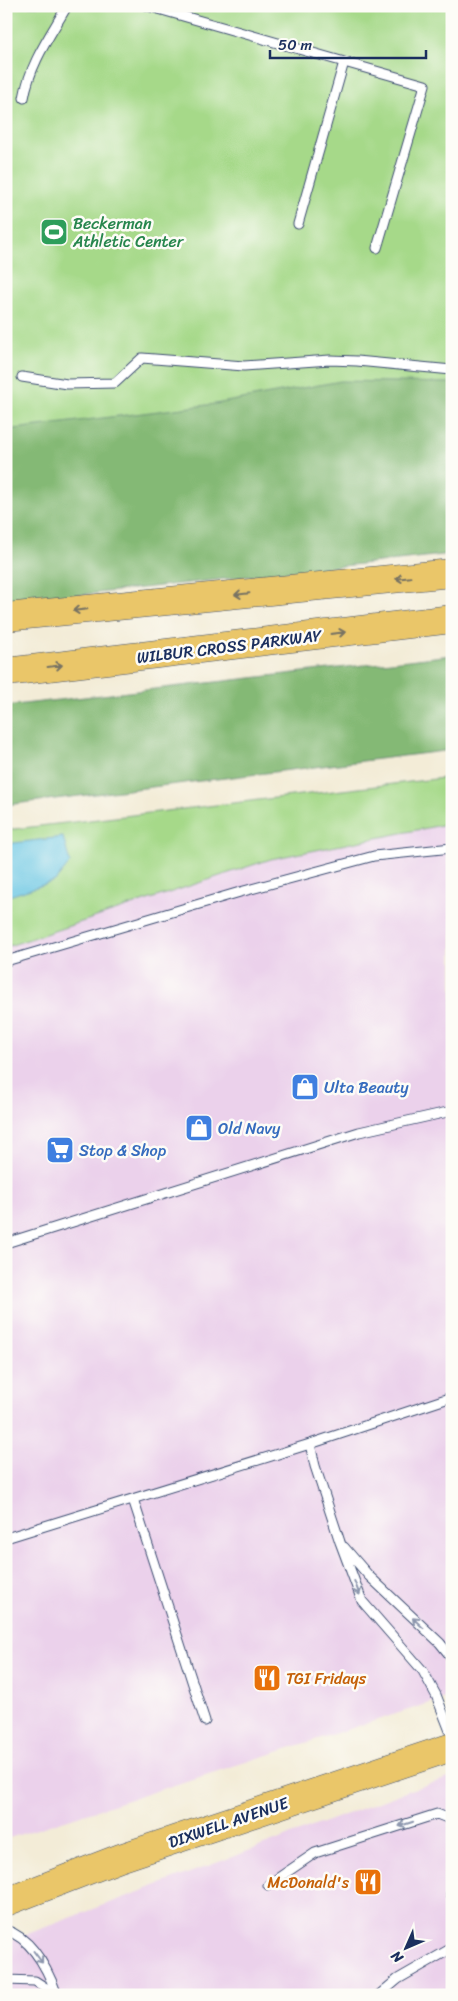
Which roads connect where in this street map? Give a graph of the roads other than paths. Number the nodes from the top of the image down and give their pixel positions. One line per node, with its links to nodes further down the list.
1 (67, 6): 4 (lane)
2 (148, 6): 3 (lane)
3 (344, 62): 5 (lane); 6 (lane)
4 (24, 98)
5 (298, 224)
6 (377, 248)
7 (452, 370): 8 (lane)
8 (22, 377)
9 (452, 573): 10 (main road, one-way to 10)
10 (6, 617)
11 (452, 619): 12 (main road, WILBUR CROSS PARKWAY, one-way to 11)
12 (6, 672)
13 (452, 848): 14 (lane)
14 (6, 961)
15 (452, 1110): 16 (lane)
16 (6, 1243)
17 (452, 1397): 18 (lane)
18 (310, 1444): 19 (lane); 21 (lane)
19 (133, 1498): 20 (lane); 23 (lane)
20 (6, 1538)
21 (340, 1542): 22 (lane, one-way to 21); 24 (lane, one-way to 24)
22 (452, 1658)
23 (205, 1720)
24 (452, 1736)
25 (452, 1747): 28 (main road, DIXWELL AVENUE)
26 (452, 1820): 27 (lane, one-way to 27)
27 (268, 1885)
28 (6, 1902)
29 (6, 1930): 32 (lane, one-way to 32)
30 (452, 1948): 33 (lane)
31 (6, 1980): 32 (lane)
32 (57, 1995)
33 (379, 1995)

